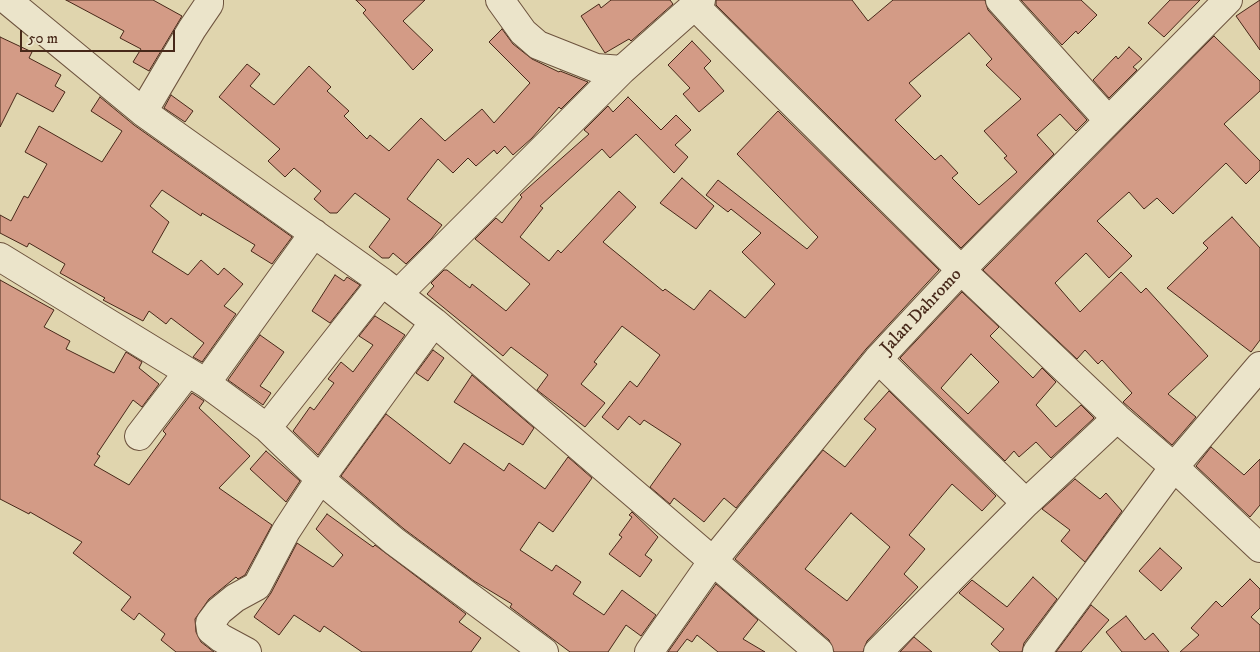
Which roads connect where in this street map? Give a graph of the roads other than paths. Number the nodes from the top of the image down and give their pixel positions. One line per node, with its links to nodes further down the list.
1 (7, 0): 8 (street)
2 (209, 0): 8 (street)
3 (500, 0): 7 (street)
4 (1000, 0): 9 (street)
5 (1228, 0): 9 (street, Jalan Dahromo)
6 (698, 3): 7 (street); 12 (street)
7 (622, 70): 13 (street)
8 (144, 112): 10 (street)
9 (1108, 120): 12 (street, Jalan Dahromo)
10 (314, 233): 13 (street); 17 (street)
11 (0, 257): 17 (street)
12 (961, 270): 15 (street, Jalan Dahromo); 18 (street)
13 (390, 288): 14 (street); 19 (street)
14 (434, 322): 22 (street); 25 (street)
15 (878, 359): 23 (street); 25 (street, Jalan Dahromo)
16 (1260, 366): 21 (street)
17 (197, 378): 19 (street); 20 (street)
18 (1117, 418): 21 (street); 23 (street)
19 (267, 428): 22 (street)
20 (139, 436)
21 (1174, 467): 24 (street); 31 (street)
22 (320, 479): 26 (street); 27 (street)
23 (1026, 504): 30 (street)
24 (1260, 548)
25 (712, 562): 28 (street, Jalan Dahromo); 29 (street)
26 (247, 652)
27 (544, 652)
28 (649, 652)
29 (819, 652)
30 (878, 652)
31 (1037, 652)

